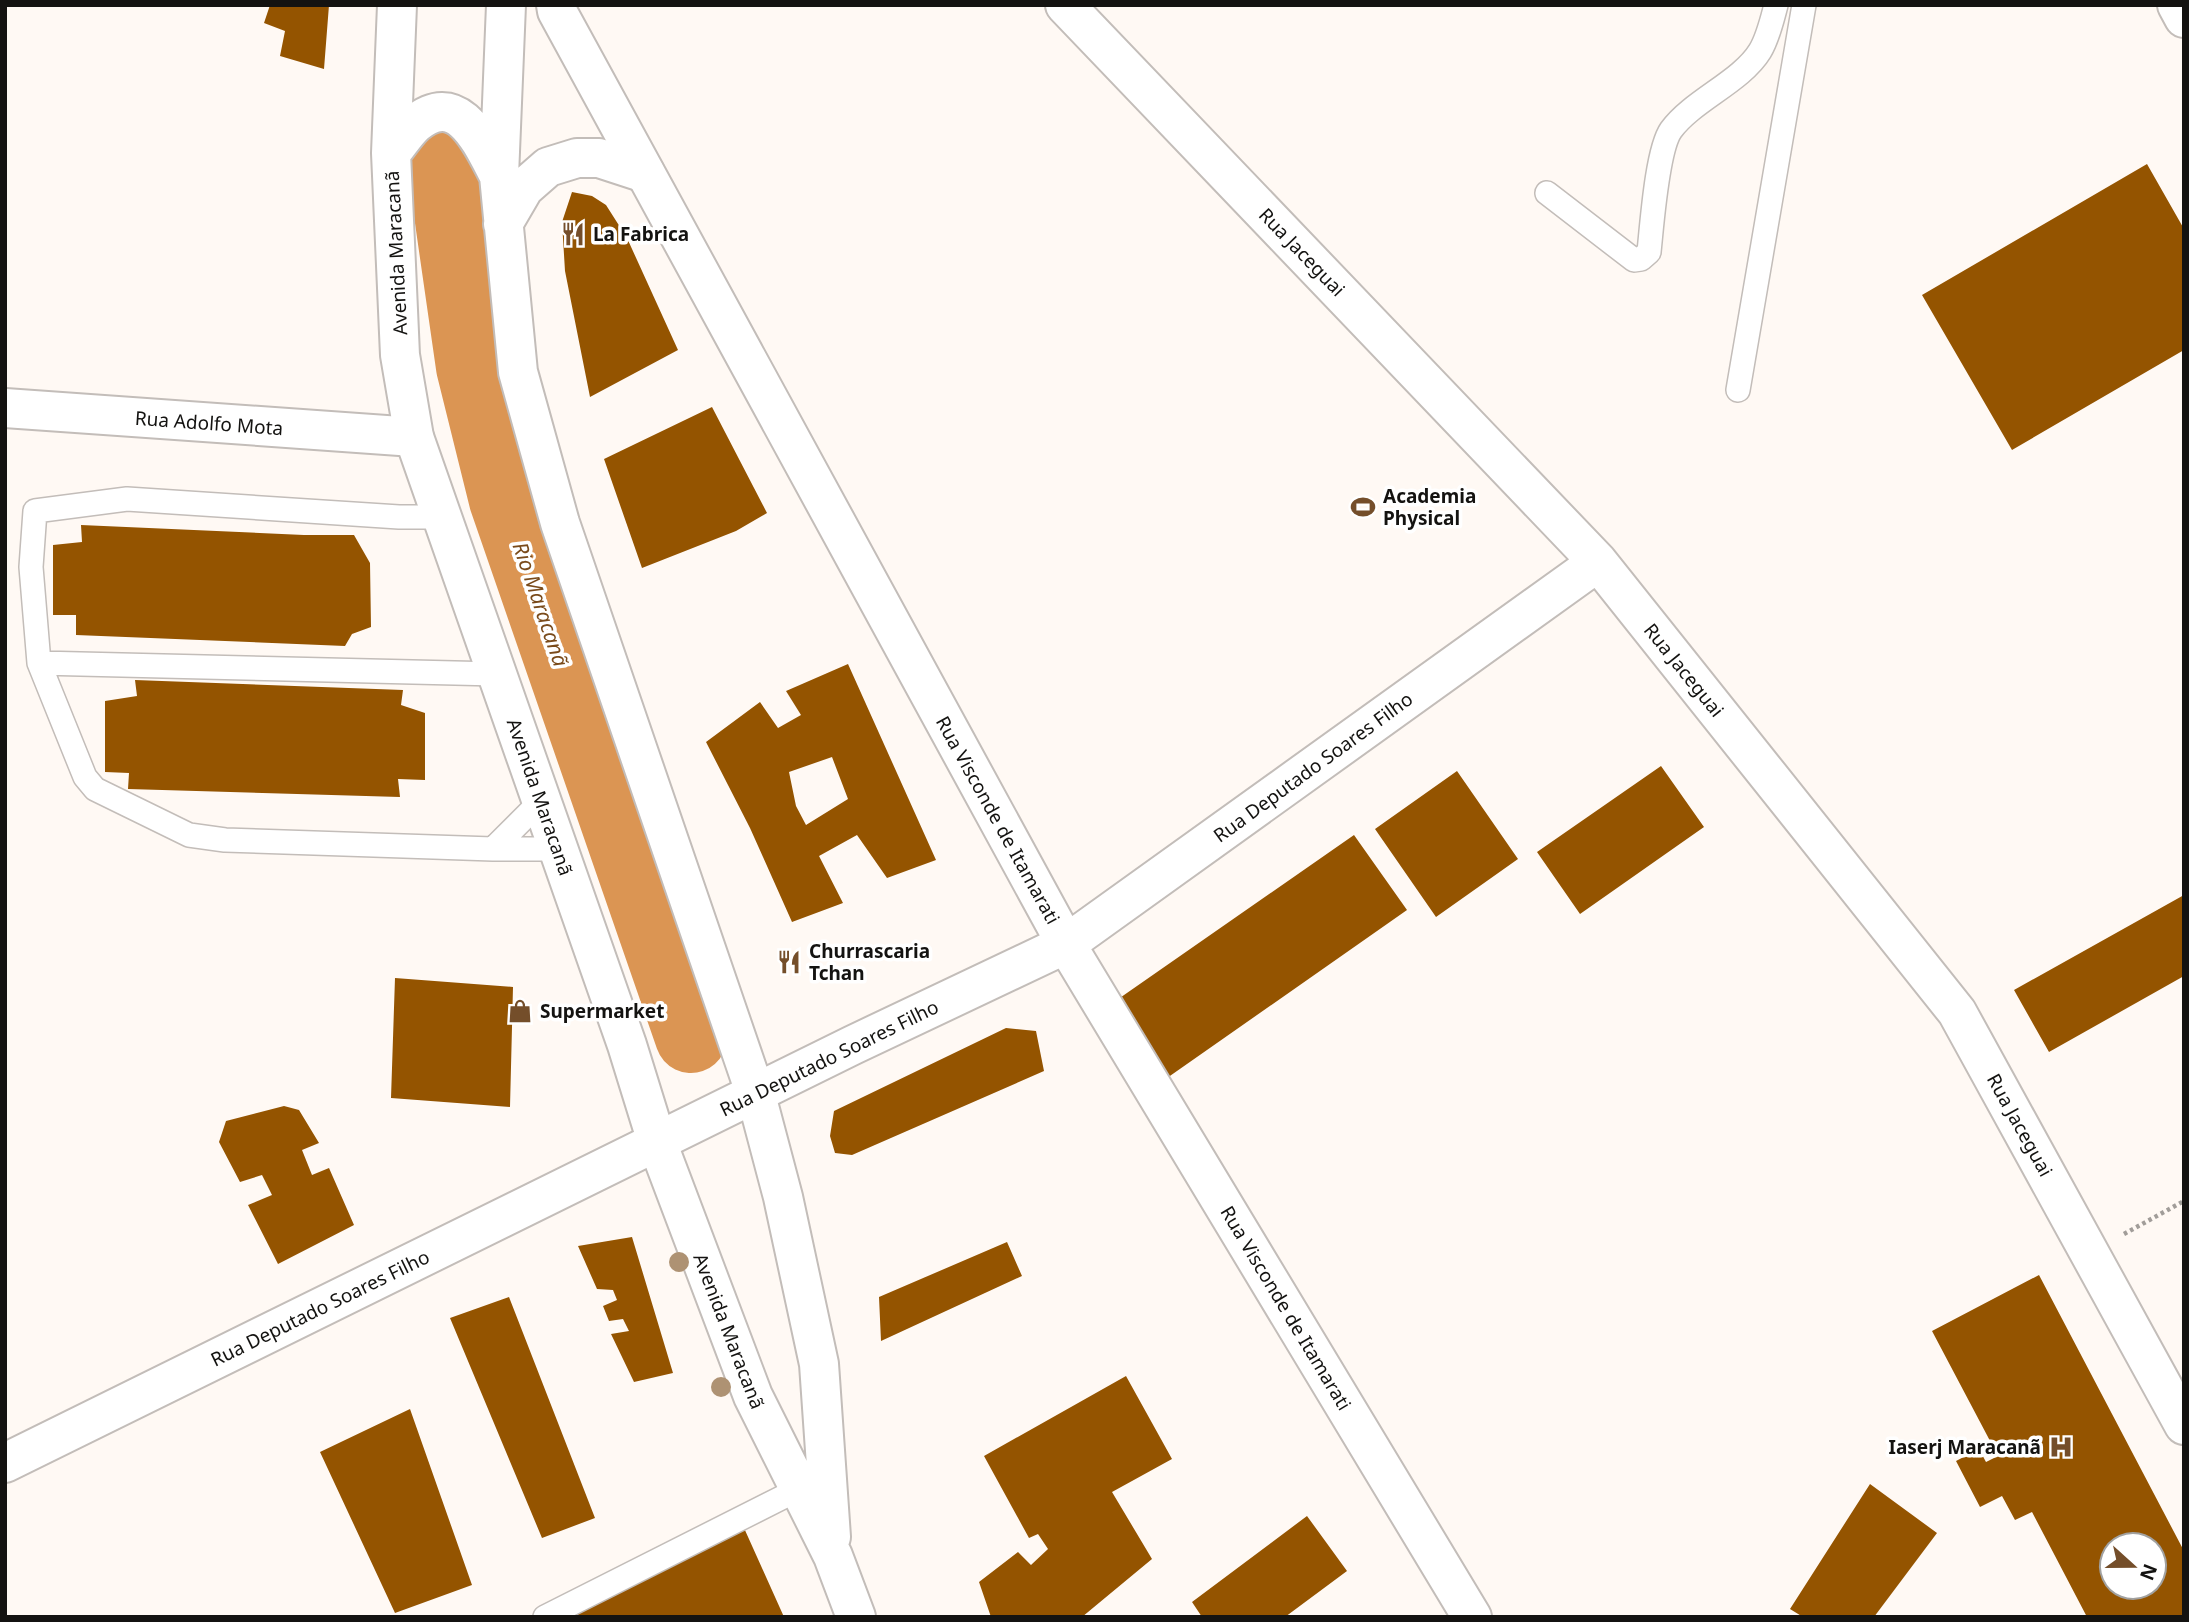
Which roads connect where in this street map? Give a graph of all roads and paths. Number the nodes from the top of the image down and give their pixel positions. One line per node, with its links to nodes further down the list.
1 (397, 5): 9 (street, Avenida Maracanã)
2 (506, 5): 11 (street, Avenida Maracanã)
3 (556, 5): 10 (street, Rua Visconde de Itamarati)
4 (1065, 5): 18 (street, Rua Jaceguai)
5 (1776, 5): 12 (lane)
6 (1804, 5): 14 (lane)
7 (2177, 5): 8 (street)
8 (2184, 18)
9 (391, 153): 11 (street); 16 (street, Avenida Maracanã)
10 (645, 173): 13 (street); 24 (street, Rua Visconde de Itamarati)
11 (499, 176): 13 (street, Avenida Maracanã)
12 (1546, 193)
13 (503, 224): 25 (street, Avenida Maracanã)
14 (1738, 390)
15 (5, 408): 16 (street, Rua Adolfo Mota)
16 (414, 437): 17 (street, Avenida Maracanã)
17 (441, 517): 19 (lane); 20 (street, Avenida Maracanã)
18 (1598, 562): 24 (street, Rua Deputado Soares Filho); 28 (street, Rua Jaceguai)
19 (39, 663): 20 (lane); 22 (lane)
20 (497, 674): 21 (street, Avenida Maracanã)
21 (541, 801): 22 (lane); 23 (street, Avenida Maracanã)
22 (492, 849): 23 (lane)
23 (558, 849): 26 (street, Avenida Maracanã)
24 (1066, 944): 25 (street, Rua Deputado Soares Filho); 35 (street, Rua Visconde de Itamarati)
25 (756, 1095): 26 (street, Rua Deputado Soares Filho); 32 (street, Avenida Maracanã)
26 (657, 1143): 30 (street, Rua Deputado Soares Filho); 31 (street, Avenida Maracanã)
27 (2184, 1201): 28 (path)
28 (2090, 1254): 29 (street, Rua Jaceguai)
29 (2184, 1425)
30 (5, 1463)
31 (799, 1489): 32 (street, Avenida Maracanã); 33 (lane)
32 (832, 1556): 34 (street, Avenida Maracanã)
33 (545, 1617)
34 (856, 1617)
35 (1472, 1617)

